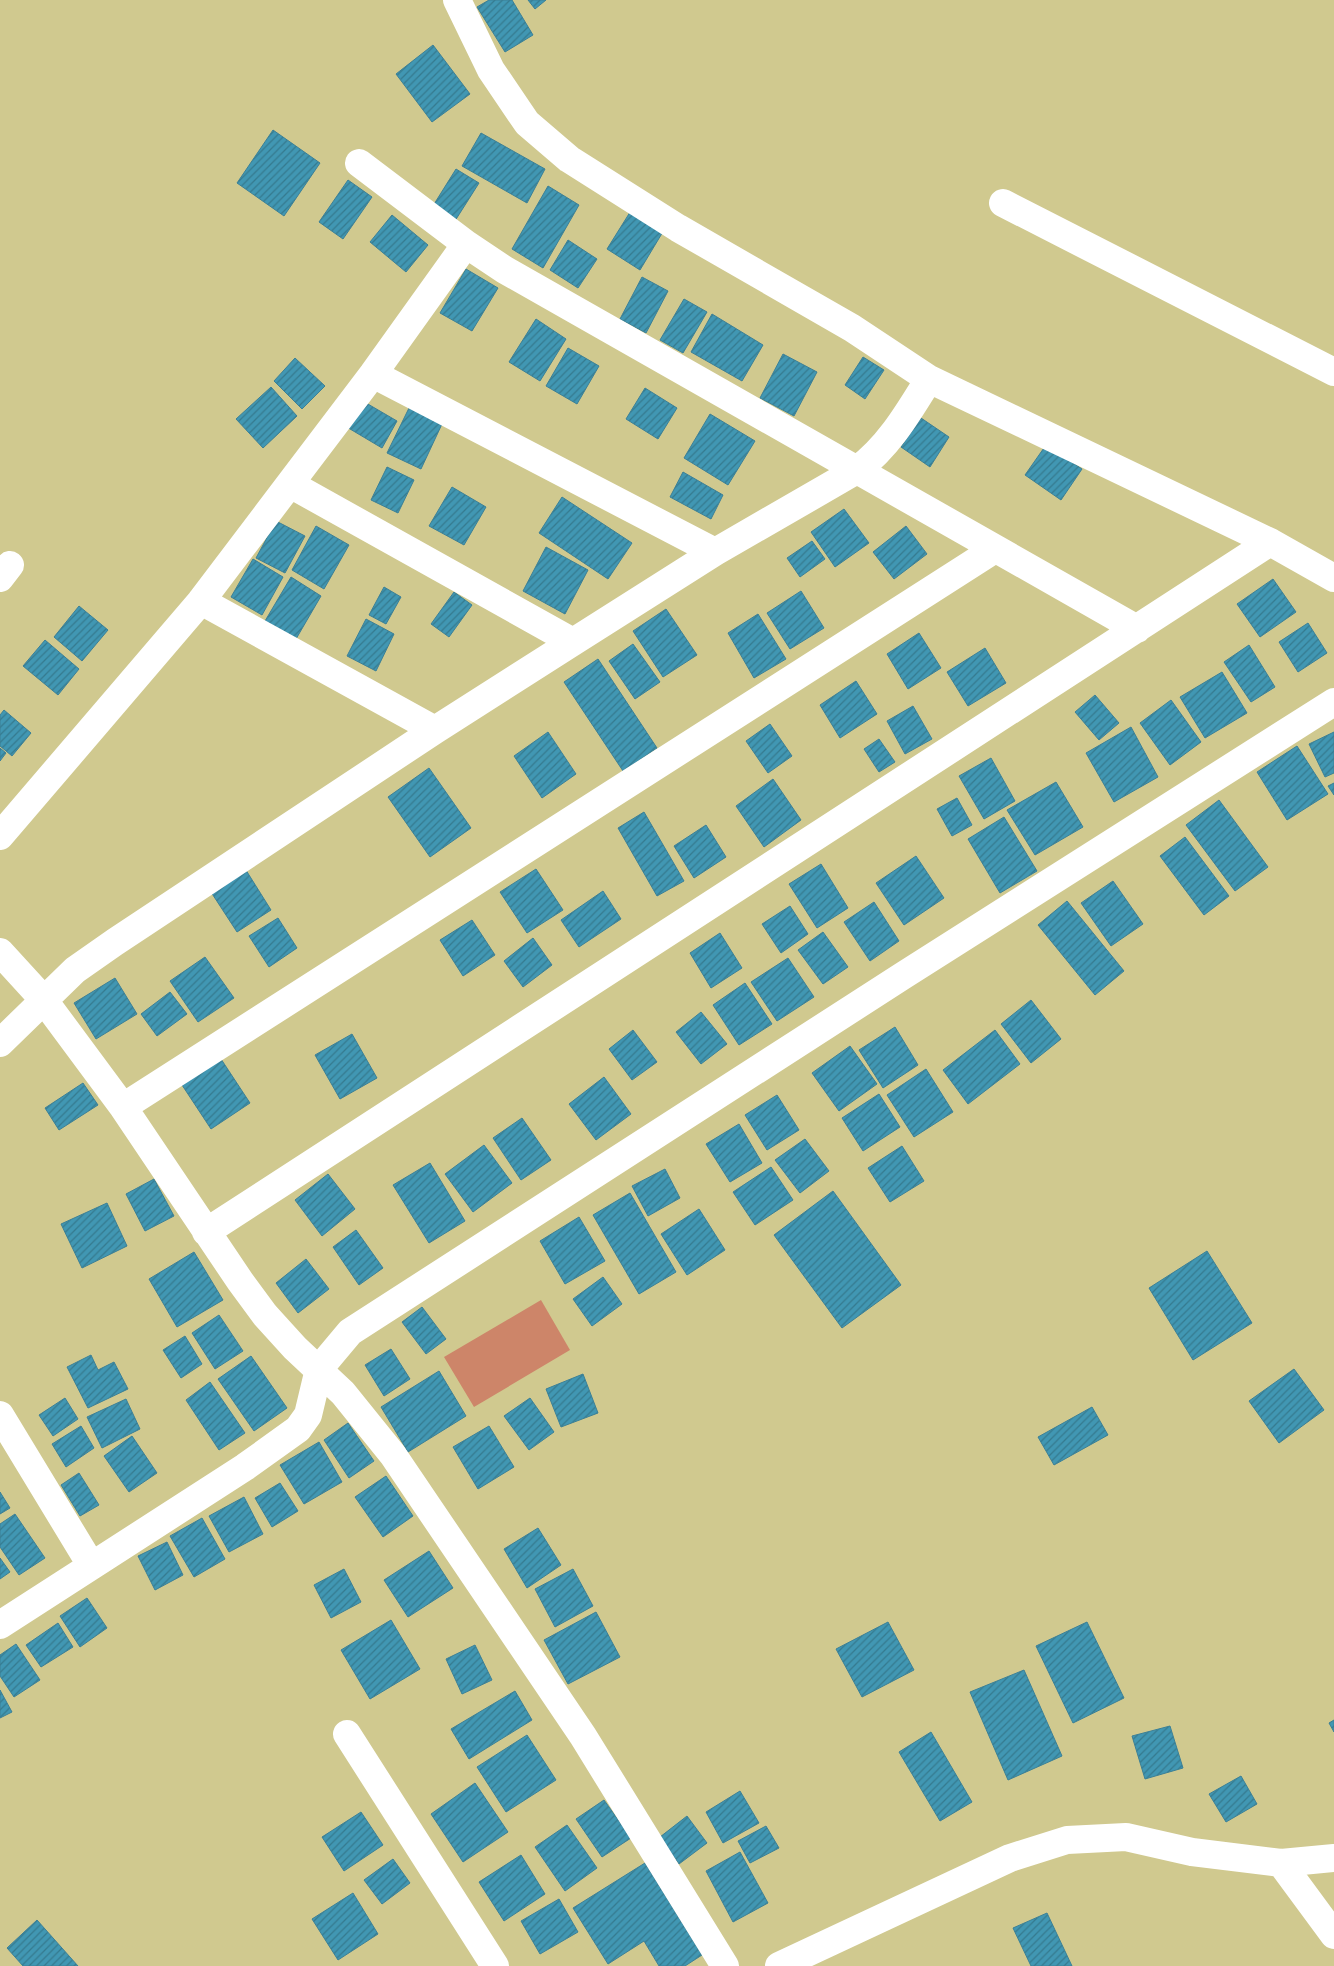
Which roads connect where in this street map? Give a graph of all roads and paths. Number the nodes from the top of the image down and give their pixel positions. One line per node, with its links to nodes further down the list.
1 (457, 0): 7 (street)
2 (359, 163): 4 (street)
3 (1003, 203): 5 (street)
4 (466, 244): 6 (street); 8 (street)
5 (1334, 372)
6 (373, 374): 9 (street); 12 (street)
7 (929, 379): 8 (street); 10 (street)
8 (857, 470): 11 (street); 12 (street)
9 (290, 484): 14 (street); 16 (street)
10 (1270, 542): 13 (street); 15 (street)
11 (995, 548): 15 (street); 23 (street)
12 (715, 552): 16 (street)
13 (1334, 578)
14 (200, 601): 18 (street); 19 (street)
15 (1137, 629): 24 (street)
16 (573, 642): 18 (street)
17 (1334, 702): 25 (street)
18 (435, 730): 21 (street)
19 (0, 836)
20 (0, 952): 21 (street)
21 (43, 999): 22 (street); 23 (street)
22 (0, 1043)
23 (123, 1107): 24 (street)
24 (206, 1232): 25 (street)
25 (319, 1369): 27 (street); 34 (street)
26 (0, 1415): 27 (street)
27 (91, 1565): 28 (street)
28 (0, 1625)
29 (347, 1734): 33 (street)
30 (1334, 1858): 31 (street)
31 (1281, 1863): 32 (street); 35 (street)
32 (1334, 1935)
33 (495, 1966)
34 (725, 1966)
35 (779, 1966)

